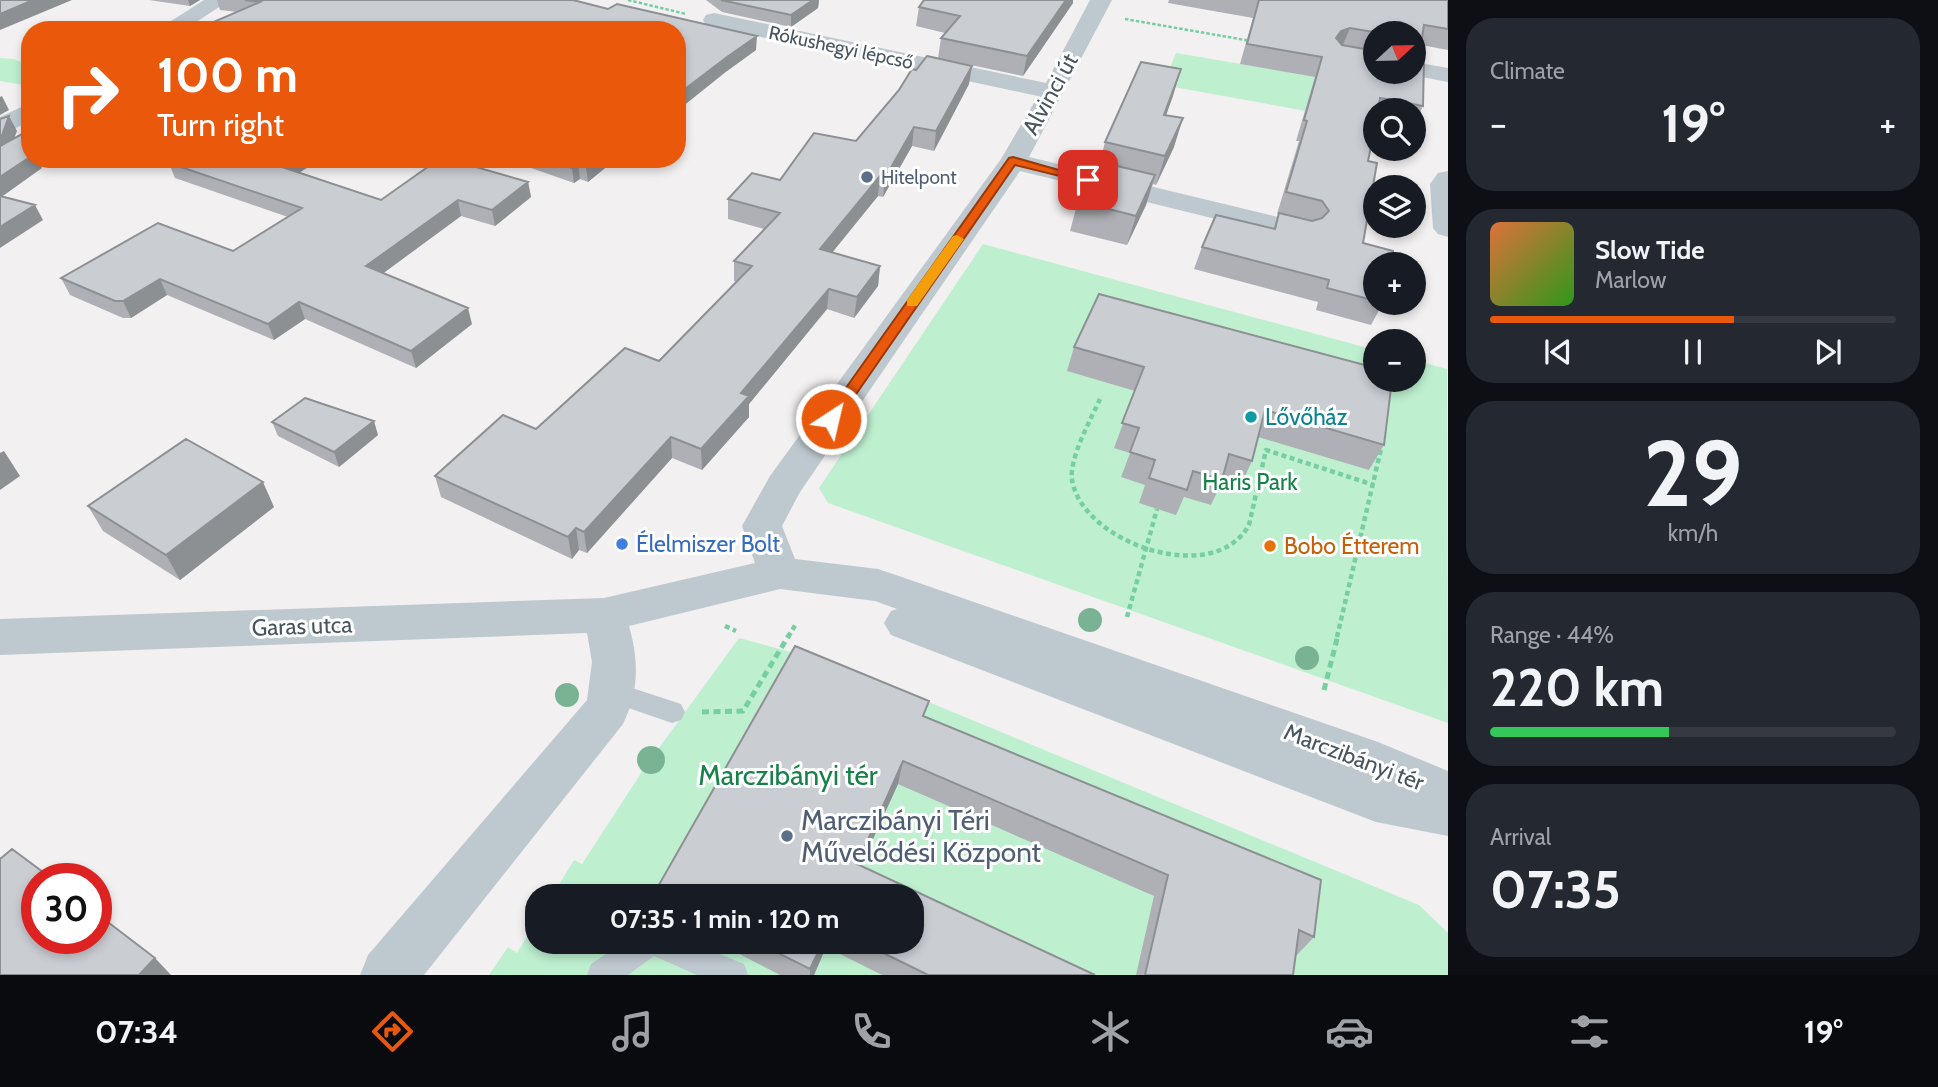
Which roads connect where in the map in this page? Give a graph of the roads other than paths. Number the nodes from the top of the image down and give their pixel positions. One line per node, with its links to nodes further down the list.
1 (219, 0): 4 (street)
2 (1097, 7): 7 (street, Alvinci út)
3 (714, 20): 7 (street, Rókushegyi lépcső)
4 (183, 21)
5 (1426, 71): 6 (street)
6 (1448, 75)
7 (1053, 92): 10 (street, Alvinci út)
8 (21, 115): 9 (street)
9 (0, 128)
10 (1013, 161): 13 (street); 14 (street, Alvinci út)
11 (1448, 179): 12 (street)
12 (1448, 228)
13 (1302, 231)
14 (780, 573): 15 (street, Marczibányi tér); 19 (street, Marczibányi tér); 20 (street, Marczibányi tér)
15 (604, 615): 16 (street, Garas utca); 17 (street)
16 (0, 637)
17 (614, 693): 18 (lane); 23 (street)
18 (672, 712)
19 (1448, 794)
20 (1448, 813)
21 (632, 954): 24 (lane)
22 (684, 954): 25 (lane)
23 (388, 975)
24 (602, 975)
25 (733, 975)

